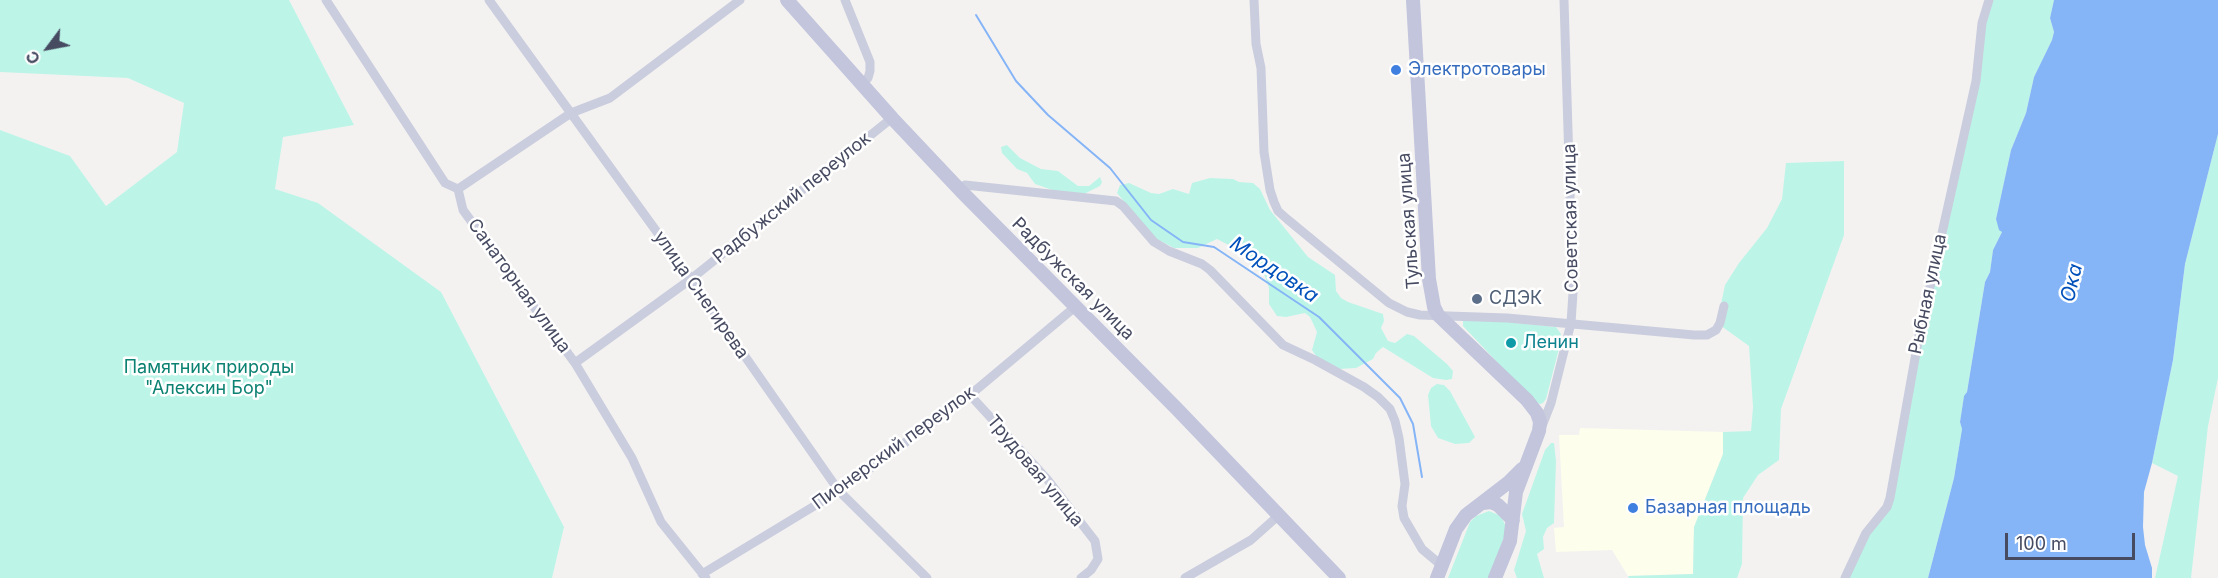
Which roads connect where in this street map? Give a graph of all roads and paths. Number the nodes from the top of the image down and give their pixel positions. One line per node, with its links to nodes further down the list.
1 (326, 0): 13 (street, Санаторная улица)
2 (489, 0): 11 (street, улица Снегирева)
3 (740, 0): 11 (street)
4 (787, 0): 10 (main road, Радбужская улица)
5 (845, 0): 10 (street)
6 (1254, 0): 18 (street)
7 (1413, 0): 18 (main road, Тульская улица)
8 (1564, 0): 19 (street, Советская улица)
9 (1989, 0): 35 (street, Рыбная улица)
10 (862, 84): 12 (main road, Радбужская улица)
11 (571, 113): 13 (street); 15 (street, улица Снегирева)
12 (892, 118): 14 (main road, Радбужская улица); 15 (street, Радбужский переулок)
13 (458, 189): 20 (street, Санаторная улица)
14 (960, 190): 17 (main road, Радбужская улица); 28 (street)
15 (691, 279): 20 (street, Радбужский переулок); 24 (street, улица Снегирева)
16 (1724, 306): 19 (street)
17 (1075, 307): 21 (street, Пионерский переулок); 26 (main road, Радбужская улица)
18 (1438, 315): 19 (street); 22 (main road)
19 (1571, 323): 22 (street, Советская улица)
20 (575, 363): 30 (street, Санаторная улица)
21 (970, 395): 24 (street, Пионерский переулок); 32 (street, Трудовая улица)
22 (1539, 431): 23 (main road)
23 (1526, 466): 25 (main road); 27 (main road)
24 (839, 491): 30 (street, Пионерский переулок); 31 (street, улица Снегирева)
25 (1483, 503): 27 (main road); 28 (main road)
26 (1279, 515): 33 (street); 34 (main road, Радбужская улица)
27 (1513, 520): 29 (main road)
28 (1439, 571)
29 (1500, 574)
30 (704, 576)
31 (927, 578)
32 (1081, 578)
33 (1185, 578)
34 (1339, 578)
35 (1845, 578)

